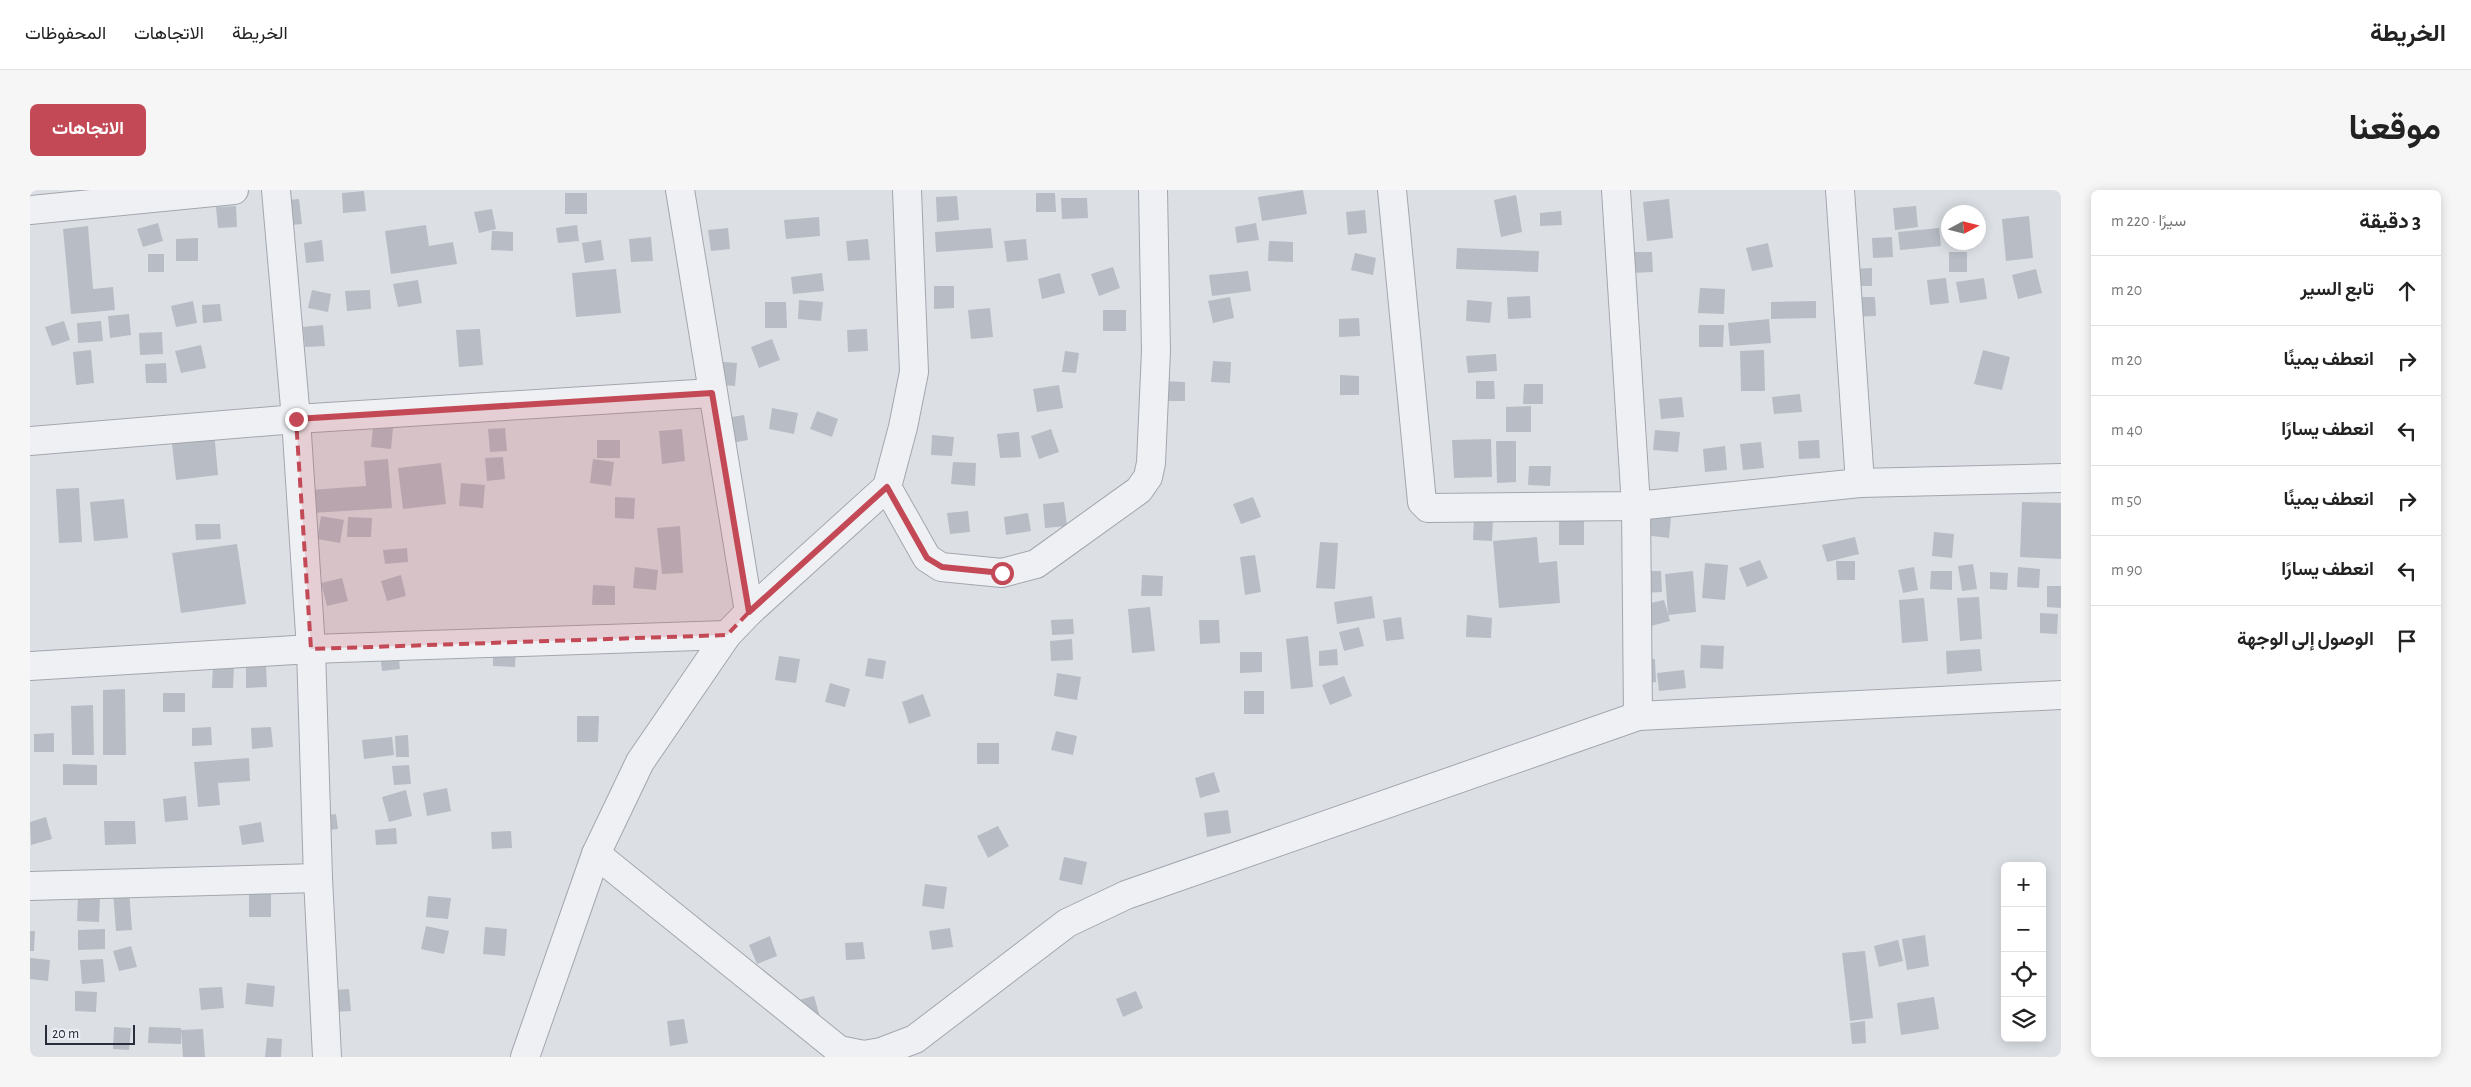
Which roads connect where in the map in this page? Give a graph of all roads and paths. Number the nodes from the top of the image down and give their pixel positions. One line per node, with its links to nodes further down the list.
1 (234, 190): 9 (street)
2 (276, 190): 11 (street)
3 (680, 190): 10 (street)
4 (907, 190): 15 (street)
5 (1153, 190): 15 (street)
6 (1392, 190): 16 (street)
7 (1616, 190): 16 (street)
8 (1840, 190): 14 (street)
9 (30, 210)
10 (712, 393): 11 (street); 17 (street)
11 (296, 419): 12 (street); 19 (street)
12 (30, 441)
13 (2061, 478): 14 (street)
14 (1860, 483): 16 (street)
15 (887, 487): 17 (street)
16 (1636, 506): 22 (street)
17 (749, 612): 18 (street)
18 (727, 635): 19 (street); 23 (street)
19 (310, 649): 20 (street); 24 (street)
20 (30, 666)
21 (2061, 695): 22 (street)
22 (1638, 716): 23 (street)
23 (596, 854): 27 (street)
24 (318, 878): 25 (street); 26 (street)
25 (30, 886)
26 (327, 1057)
27 (525, 1057)

